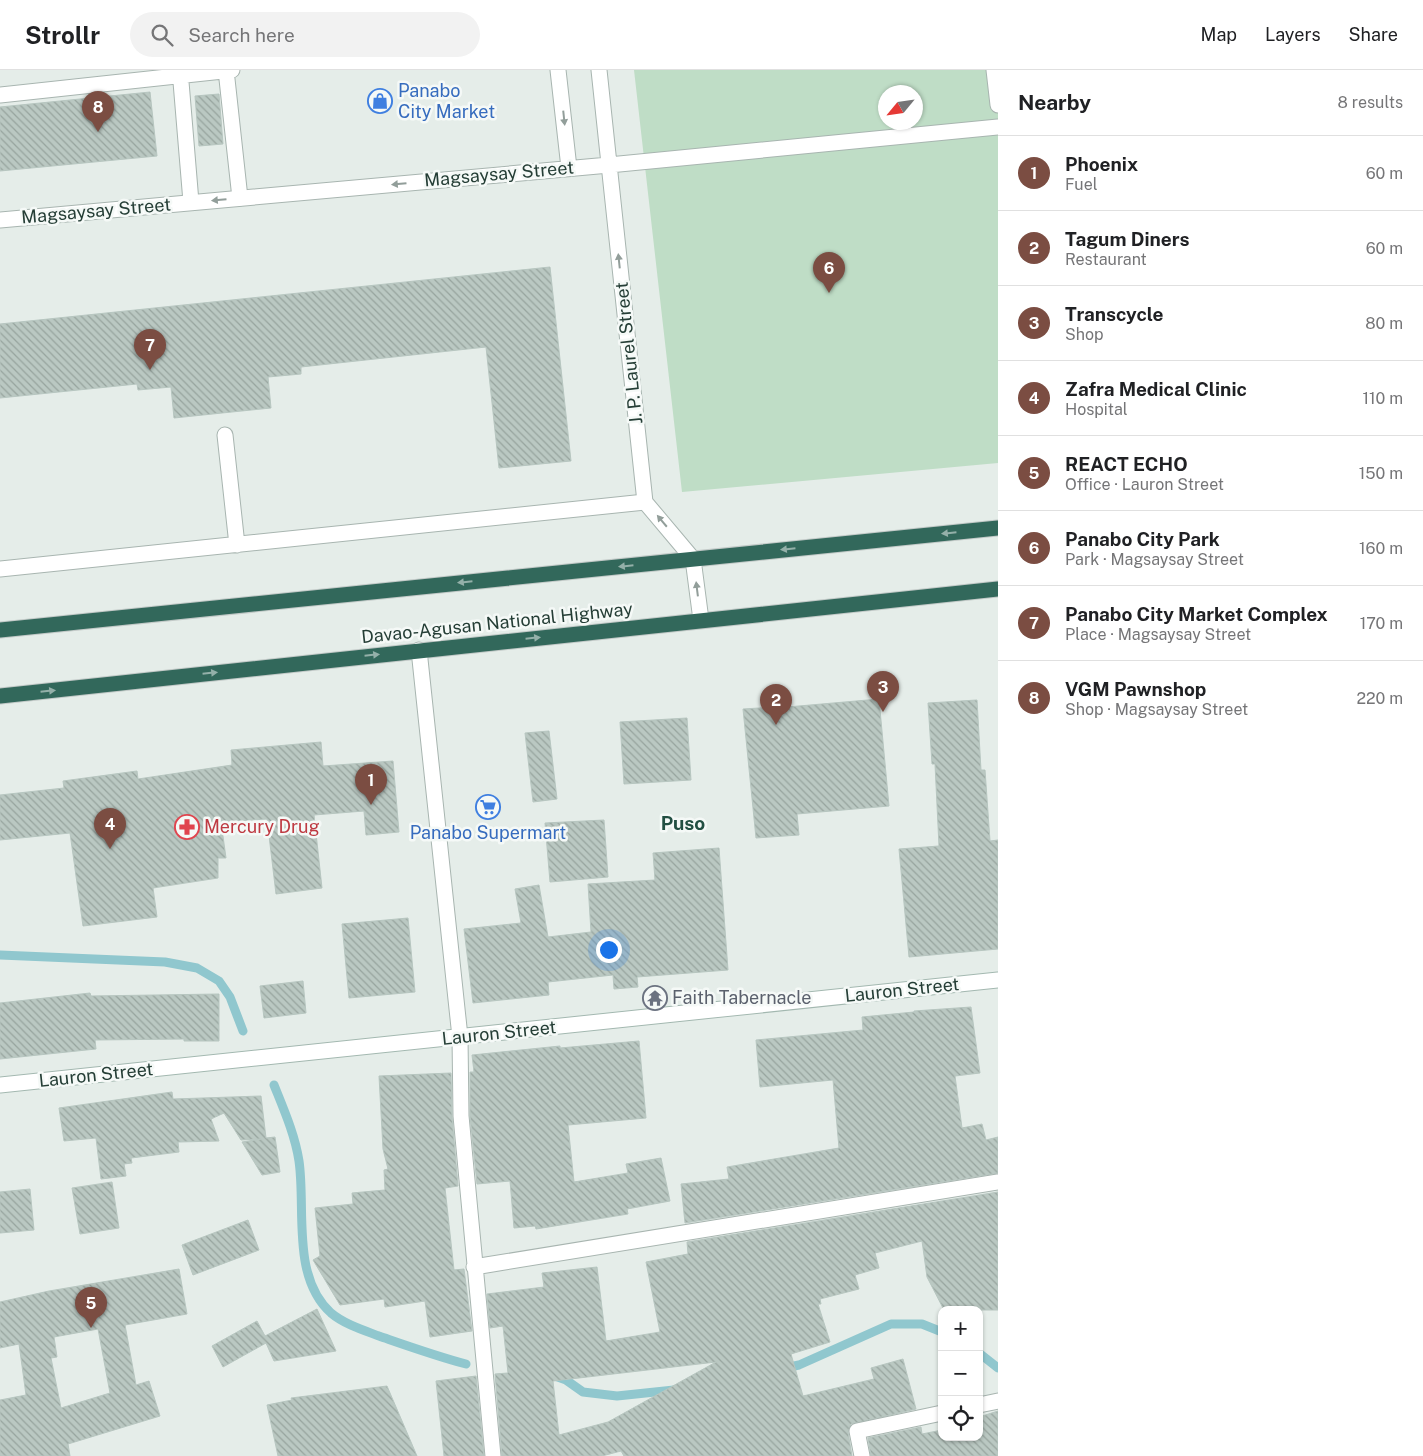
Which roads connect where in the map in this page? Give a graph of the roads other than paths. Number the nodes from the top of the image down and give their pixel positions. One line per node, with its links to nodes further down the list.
1 (226, 70): 2 (street); 6 (street); 12 (street)
2 (232, 70)
3 (558, 70): 11 (street, one-way to 11)
4 (598, 70): 10 (street, J. P. Laurel Street)
5 (994, 70): 8 (street)
6 (180, 73): 7 (street); 13 (street)
7 (0, 95)
8 (998, 105)
9 (998, 127): 10 (street, Magsaysay Street)
10 (609, 164): 11 (street, Magsaysay Street); 16 (street, J. P. Laurel Street, one-way to 10)
11 (569, 168): 12 (street, Magsaysay Street, one-way to 12)
12 (240, 198): 13 (street, Magsaysay Street, one-way to 13)
13 (191, 202): 14 (street, Magsaysay Street)
14 (0, 220)
15 (225, 435): 18 (street)
16 (645, 502): 18 (street); 19 (street, one-way to 16)
17 (998, 528): 19 (highway, one-way to 19)
18 (237, 545): 20 (street)
19 (693, 559): 22 (street, one-way to 19); 23 (highway, one-way to 23)
20 (0, 569)
21 (998, 589): 22 (highway, Davao-Agusan National Highway)
22 (700, 620): 24 (highway, Davao-Agusan National Highway, one-way to 22)
23 (0, 630)
24 (419, 650): 25 (highway, Davao-Agusan National Highway, one-way to 24); 27 (street)
25 (0, 696)
26 (998, 980): 27 (street, Lauron Street)
27 (460, 1037): 28 (street, Lauron Street); 30 (street)
28 (0, 1084)
29 (998, 1182): 30 (street)
30 (474, 1267): 34 (street)
31 (998, 1401): 32 (street)
32 (983, 1404)
33 (938, 1414): 35 (street)
34 (493, 1456)
35 (862, 1456)

